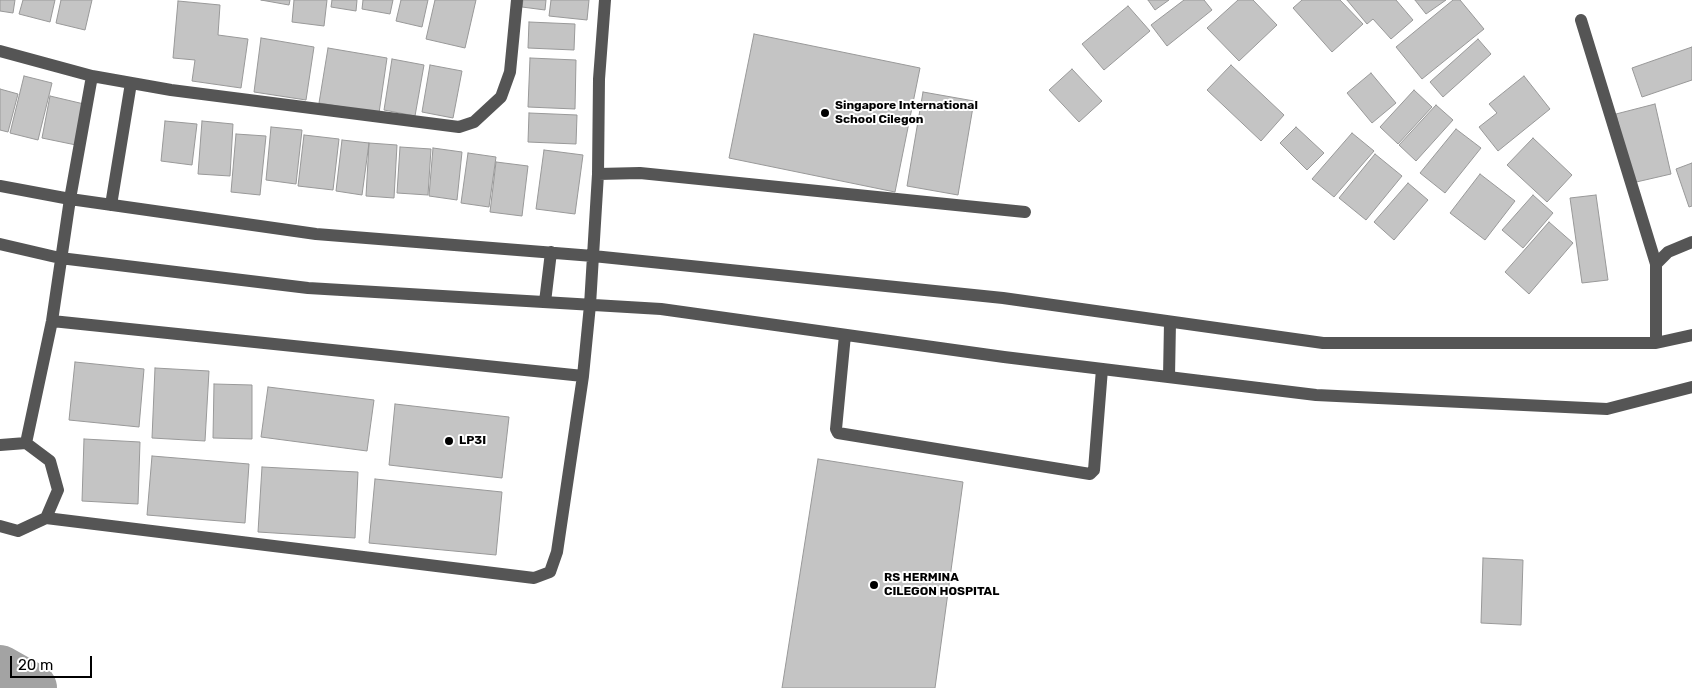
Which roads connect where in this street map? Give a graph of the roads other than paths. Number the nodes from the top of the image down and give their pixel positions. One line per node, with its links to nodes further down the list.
1 (518, 0): 6 (street)
2 (605, 0): 7 (street)
3 (1581, 20): 17 (street)
4 (0, 51): 5 (street)
5 (92, 76): 6 (street); 9 (street)
6 (131, 83): 10 (street)
7 (598, 174): 11 (street); 15 (street)
8 (0, 186): 9 (street)
9 (70, 199): 10 (street); 16 (street)
10 (111, 205): 14 (street)
11 (1025, 212)
12 (1692, 242): 17 (street)
13 (0, 244): 16 (street)
14 (551, 252): 15 (street); 18 (street)
15 (593, 256): 19 (street); 21 (street)
16 (60, 258): 18 (street); 20 (street)
17 (1656, 264): 24 (street)
18 (545, 302): 19 (street)
19 (590, 305): 22 (street); 26 (street)
20 (52, 320): 26 (street); 29 (street)
21 (1170, 322): 24 (street); 27 (street)
22 (845, 335): 25 (street); 25 (street)
23 (1692, 335): 24 (street)
24 (1656, 343)
25 (1102, 369): 27 (street)
26 (583, 376): 31 (street)
27 (1169, 377): 28 (street)
28 (1692, 387)
29 (26, 443): 30 (street); 31 (street)
30 (0, 445)
31 (46, 518): 32 (street)
32 (0, 526)

